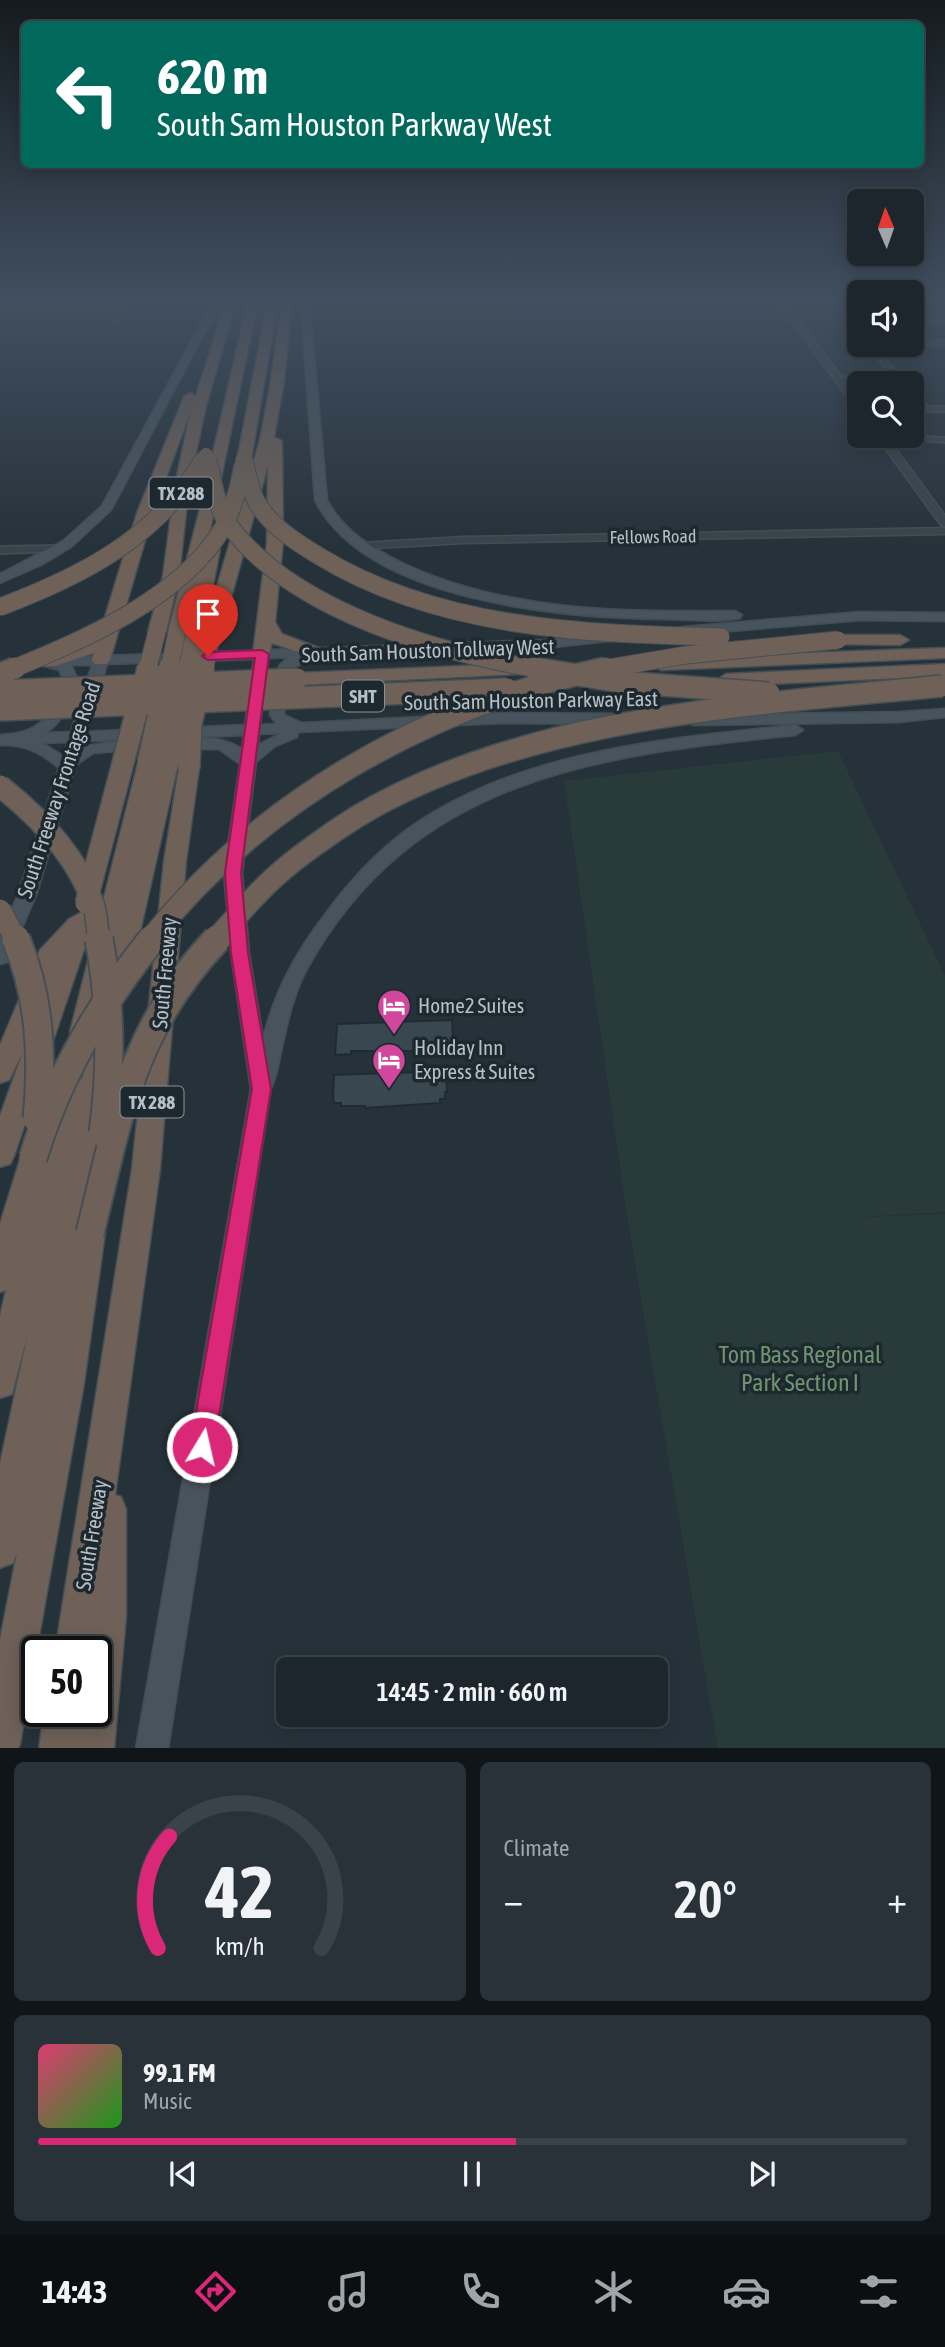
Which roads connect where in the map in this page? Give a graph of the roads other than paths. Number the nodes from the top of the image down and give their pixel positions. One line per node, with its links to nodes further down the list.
1 (174, 383): 21 (main road)
2 (196, 383): 29 (highway)
3 (207, 383): 28 (highway, South Freeway / TX 288)
4 (223, 383): 16 (highway)
5 (235, 383): 28 (highway)
6 (249, 383): 28 (highway)
7 (257, 383): 17 (highway)
8 (277, 383): 10 (highway, South Freeway / TX 288)
9 (312, 383): 20 (main road)
10 (276, 392): 27 (highway); 28 (highway, South Freeway / TX 288)
11 (924, 408): 12 (street)
12 (945, 409)
13 (924, 438): 14 (street)
14 (945, 440)
15 (890, 448): 18 (street)
16 (206, 454): 24 (highway, bridge); 42 (highway, bridge)
17 (245, 456): 31 (highway, bridge); 40 (highway, bridge)
18 (945, 523)
19 (945, 531): 20 (street, Fellows Road)
20 (360, 546): 25 (main road)
21 (57, 549): 22 (street); 23 (main road)
22 (0, 550)
23 (0, 579)
24 (0, 607)
25 (861, 616): 26 (main road); 33 (main road)
26 (945, 617)
27 (266, 622): 33 (highway); 35 (highway)
28 (185, 631): 53 (highway, bridge); 53 (highway, South Freeway / TX 288, bridge); 57 (highway, South Freeway / TX 288, bridge)
29 (107, 635): 36 (highway); 38 (highway)
30 (945, 639): 31 (highway)
31 (838, 640): 62 (highway, bridge)
32 (945, 645): 37 (highway)
33 (313, 652): 35 (main road); 48 (main road)
34 (945, 653): 37 (highway, SHT)
35 (262, 654): 36 (main road); 49 (main road)
36 (101, 660): 38 (main road); 50 (main road, South Freeway Frontage Road)
37 (733, 661): 41 (highway, South Sam Houston Tollway West / SHT, bridge)
38 (48, 662): 39 (main road); 51 (main road)
39 (0, 663)
40 (0, 674)
41 (296, 679): 43 (highway, bridge); 44 (highway, South Sam Houston Tollway West / SHT, bridge)
42 (944, 680): 45 (highway, South Sam Houston Tollway West / SHT, bridge); 63 (highway, bridge)
43 (0, 685)
44 (0, 691)
45 (0, 710)
46 (945, 713): 47 (main road, South Sam Houston Parkway East)
47 (899, 717): 48 (main road, South Sam Houston Parkway East); 60 (main road)
48 (309, 729): 49 (main road, South Sam Houston Parkway East); 52 (main road)
49 (251, 731): 50 (main road, South Sam Houston Parkway East); 52 (main road)
50 (76, 737): 51 (main road, South Sam Houston Parkway East); 54 (main road, South Freeway Frontage Road)
51 (8, 740): 54 (main road)
52 (246, 762): 54 (main road); 60 (main road)
53 (168, 765): 65 (highway); 66 (highway, South Freeway / TX 288); 67 (highway)
54 (66, 766): 58 (main road, South Freeway Frontage Road)
55 (0, 786): 63 (highway, bridge)
56 (0, 910): 62 (highway, bridge)
57 (82, 920): 59 (highway); 61 (highway, South Freeway / TX 288)
58 (0, 958)
59 (0, 1073)
60 (261, 1089): 73 (main road)
61 (0, 1156)
62 (33, 1158): 64 (highway)
63 (89, 1233): 70 (highway)
64 (0, 1279)
65 (0, 1383)
66 (108, 1436): 68 (highway, South Freeway / TX 288); 72 (highway)
67 (0, 1550)
68 (77, 1636)
69 (62, 1727): 71 (highway)
70 (0, 1744)
71 (59, 1748)
72 (94, 1748)
73 (152, 1748)

